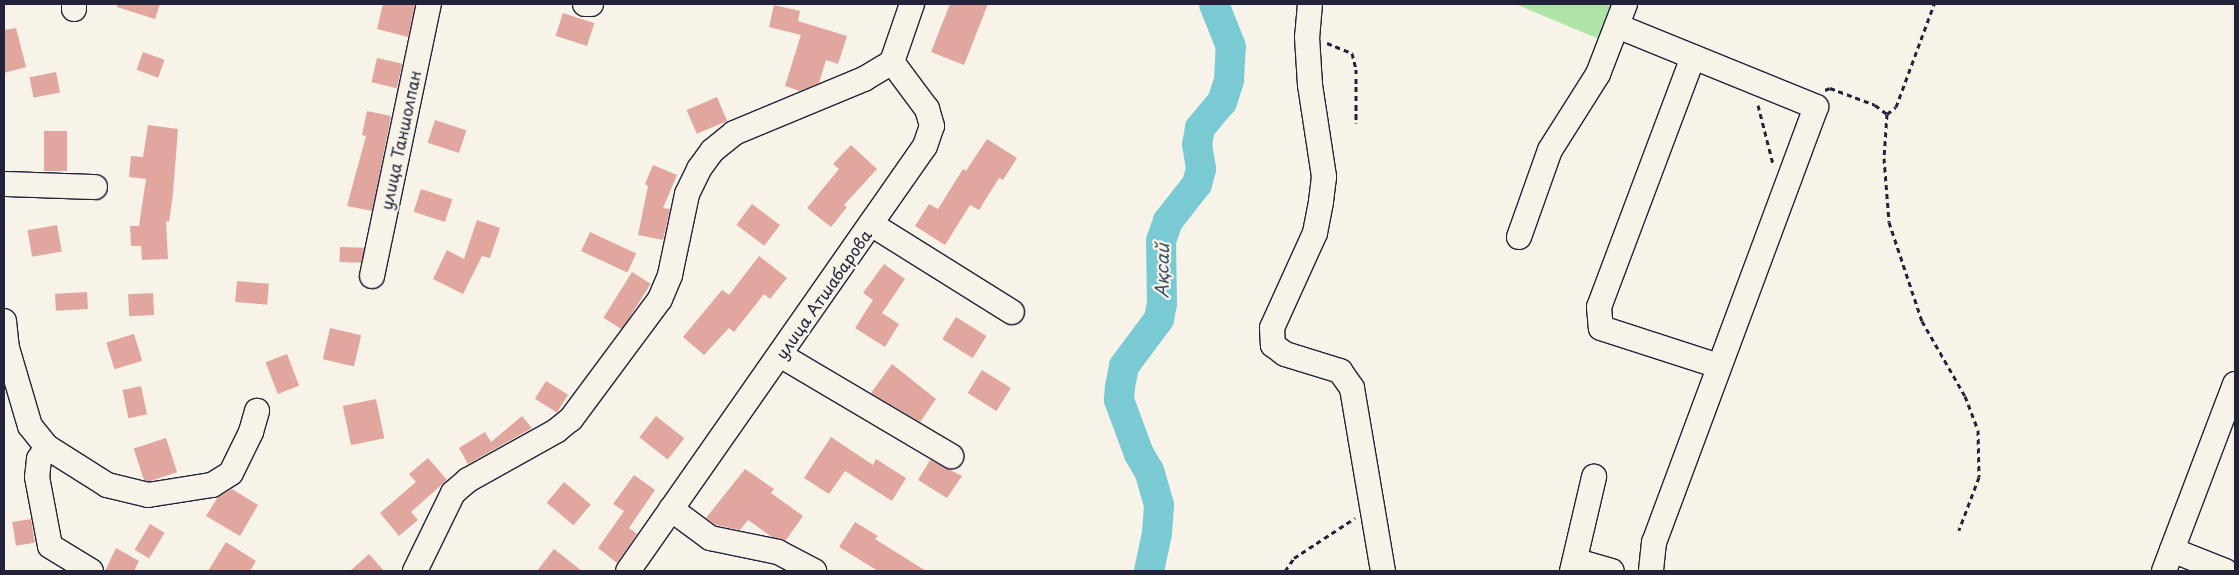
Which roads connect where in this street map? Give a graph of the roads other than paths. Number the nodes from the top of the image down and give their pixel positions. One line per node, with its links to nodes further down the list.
1 (429, 4): 14 (street, улица Таншолпан)
2 (585, 4): 3 (street)
3 (591, 4)
4 (912, 4): 9 (street)
5 (1310, 4): 32 (street)
6 (1625, 4): 7 (street)
7 (1617, 26): 8 (street); 13 (street)
8 (1693, 57): 18 (street); 18 (street)
9 (892, 62): 12 (street, улица Атшабарова); 29 (street)
10 (4, 184): 11 (street)
11 (95, 187)
12 (871, 224): 15 (street); 17 (street, улица Атшабарова)
13 (1519, 237)
14 (372, 276)
15 (1012, 312)
16 (4, 321): 22 (street)
17 (780, 355): 23 (street); 25 (street, улица Атшабарова)
18 (1719, 366): 34 (street)
19 (2235, 384): 21 (street)
20 (257, 411): 22 (street)
21 (2227, 432): 26 (street)
22 (47, 447): 28 (street)
23 (951, 456)
24 (1594, 477): 27 (street)
25 (671, 509): 30 (street, улица Атшабарова); 31 (street)
26 (2168, 561): 35 (street)
27 (1575, 566): 33 (street)
28 (91, 571)
29 (415, 571)
30 (628, 571)
31 (814, 571)
32 (1383, 571)
33 (1612, 571)
34 (1651, 571)
35 (2225, 571)

